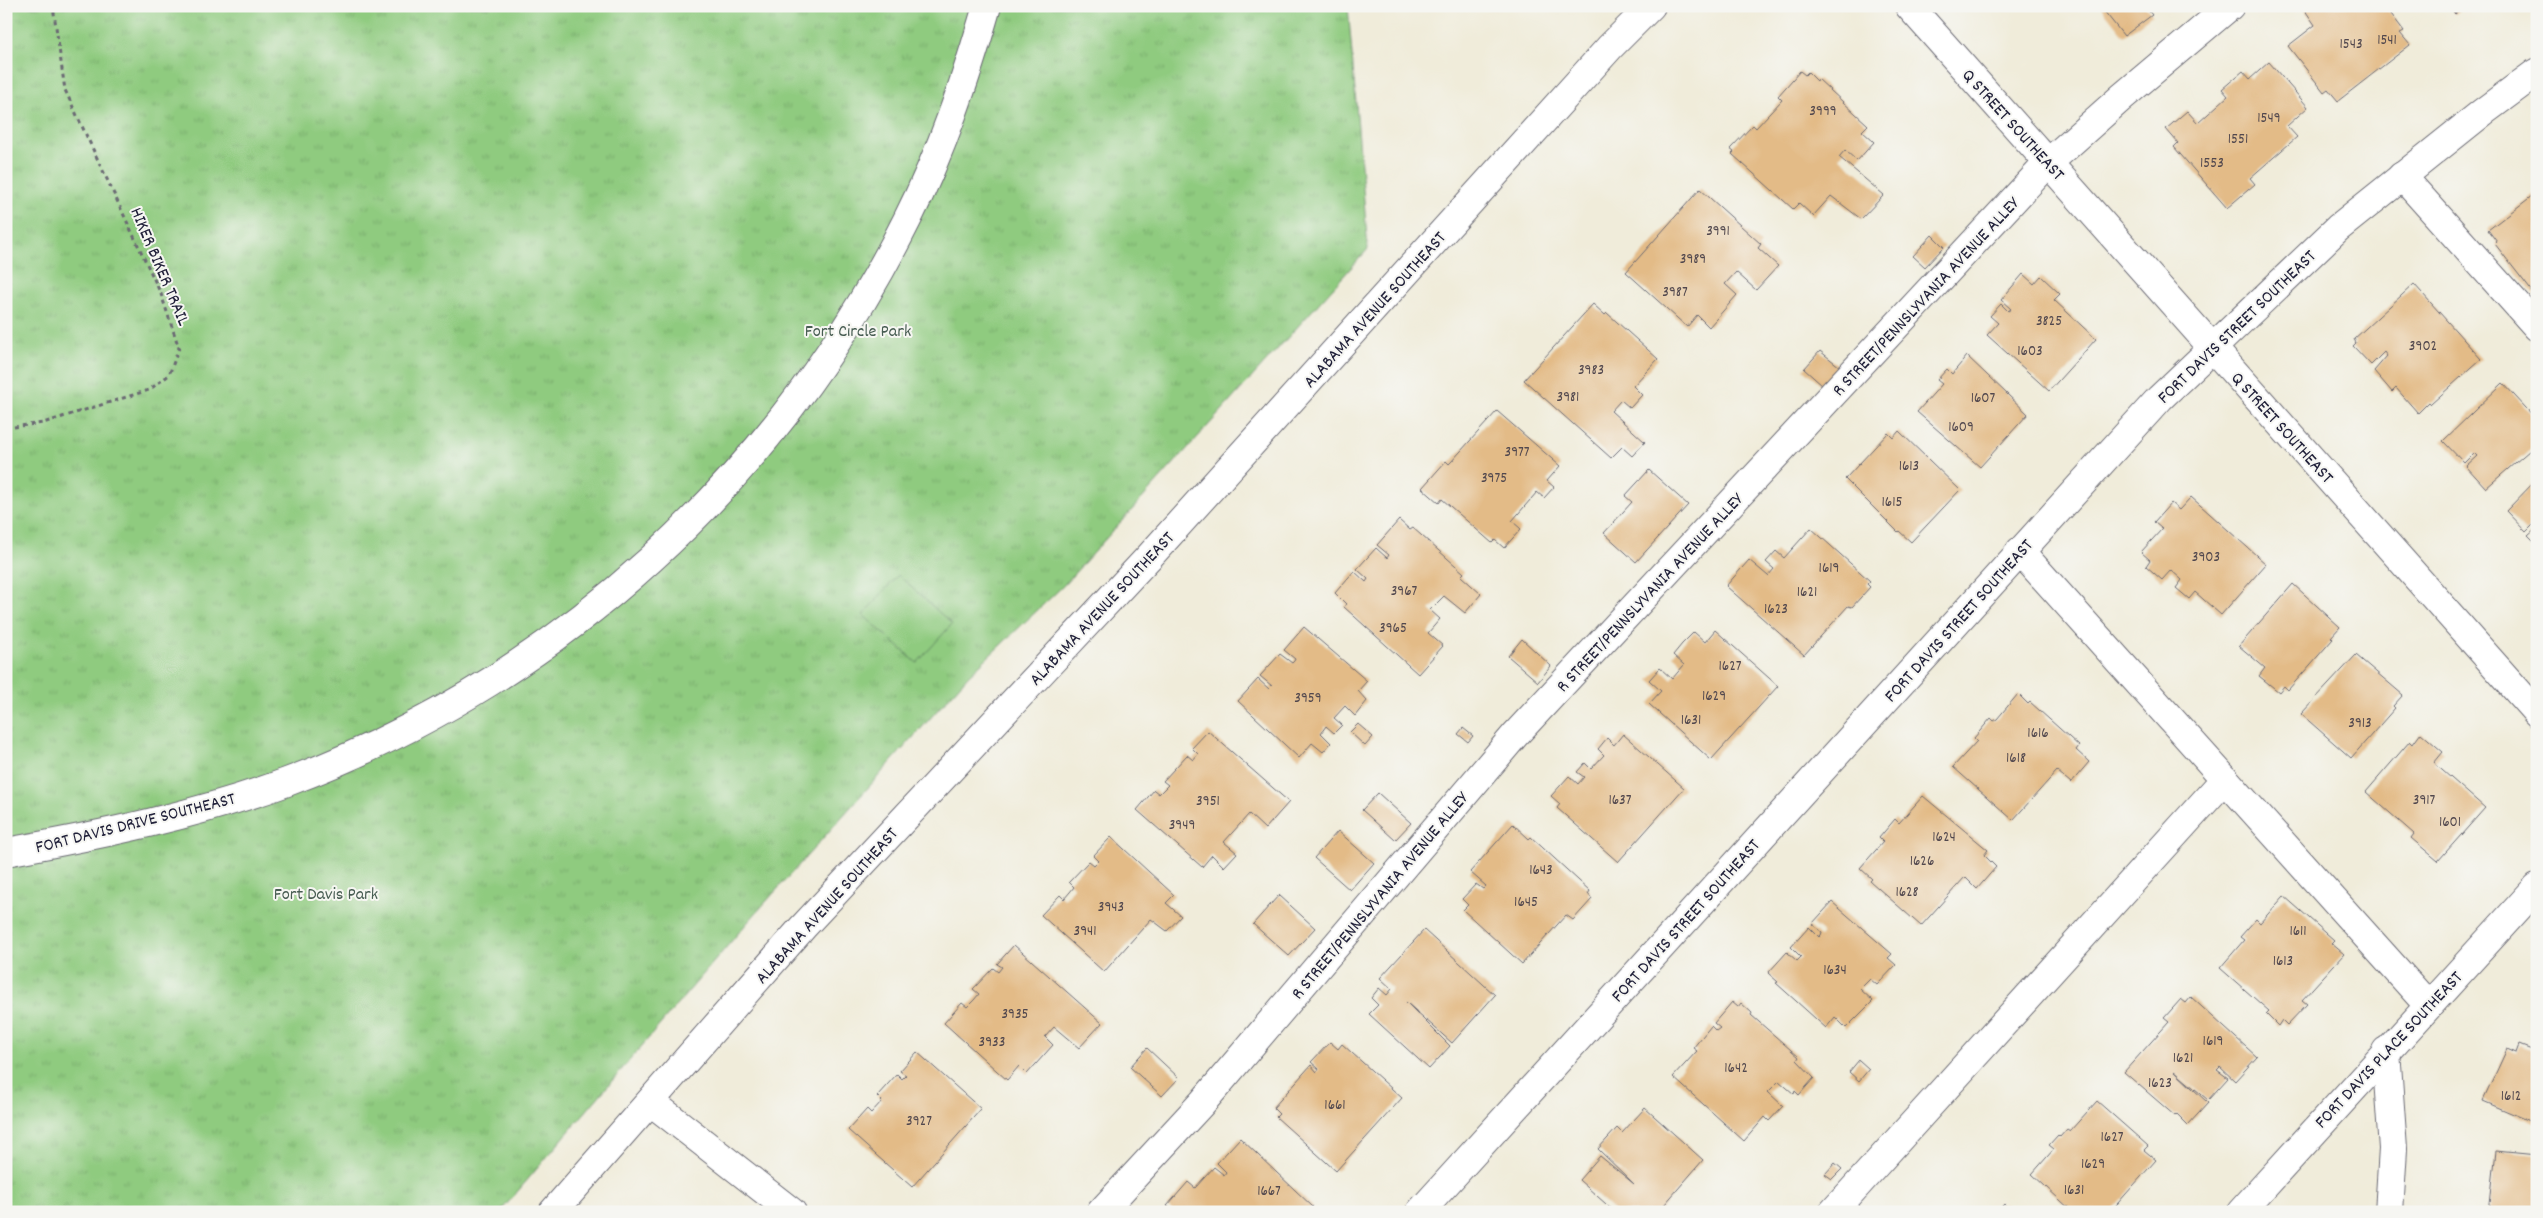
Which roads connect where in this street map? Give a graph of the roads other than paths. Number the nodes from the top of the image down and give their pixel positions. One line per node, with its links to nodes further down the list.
1 (988, 6): 13 (street, FORT DAVIS DRIVE SOUTHEAST)
2 (1652, 6): 17 (street, ALABAMA AVENUE SOUTHEAST)
3 (1909, 6): 6 (street, Q STREET SOUTHEAST)
4 (2230, 6): 6 (street, R STREET/PENNSLYVANIA AVENUE ALLEY)
5 (2537, 72): 7 (street, FORT DAVIS STREET SOUTHEAST)
6 (2048, 163): 9 (street, Q STREET SOUTHEAST); 20 (street, R STREET/PENNSLYVANIA AVENUE ALLEY)
7 (2402, 176): 8 (street); 9 (street, FORT DAVIS STREET SOUTHEAST)
8 (2537, 327)
9 (2213, 348): 10 (street, FORT DAVIS STREET SOUTHEAST); 11 (street, Q STREET SOUTHEAST)
10 (2020, 551): 12 (street); 21 (street, FORT DAVIS STREET SOUTHEAST)
11 (2537, 713)
12 (2225, 779): 15 (street); 22 (street)
13 (6, 852)
14 (2537, 887): 15 (street, FORT DAVIS PLACE SOUTHEAST)
15 (2428, 1005): 16 (street, FORT DAVIS PLACE SOUTHEAST)
16 (2386, 1051): 23 (street, FORT DAVIS PLACE SOUTHEAST); 24 (street)
17 (651, 1102): 18 (street, ALABAMA AVENUE SOUTHEAST); 19 (street)
18 (554, 1212)
19 (792, 1212)
20 (1101, 1212)
21 (1420, 1212)
22 (1833, 1212)
23 (2241, 1212)
24 (2389, 1212)

